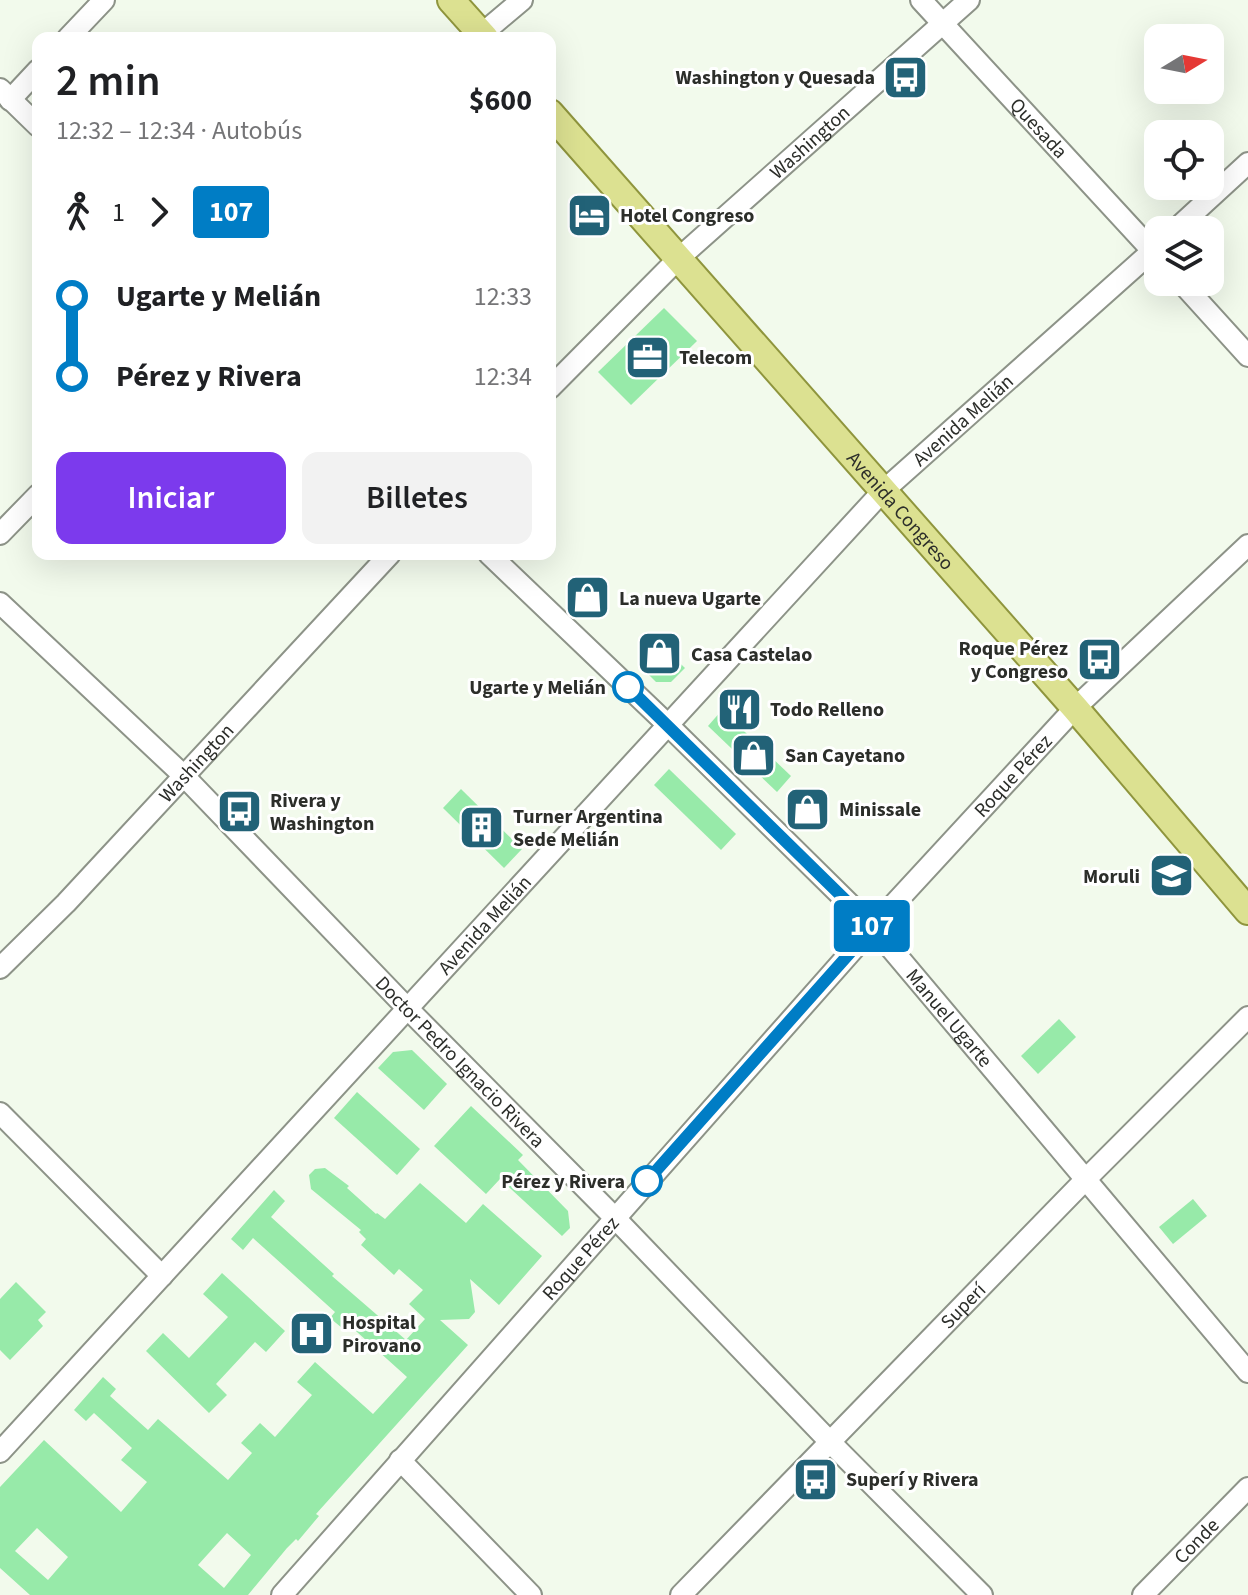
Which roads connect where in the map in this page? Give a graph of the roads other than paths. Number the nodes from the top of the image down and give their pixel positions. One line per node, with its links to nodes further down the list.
1 (104, 0): 7 (street)
2 (451, 0): 8 (main road)
3 (522, 0): 9 (street)
4 (921, 0): 6 (street, Quesada)
5 (969, 0): 6 (street, Washington)
6 (942, 23): 16 (street, Quesada); 17 (street, Washington)
7 (74, 32)
8 (477, 32)
9 (487, 32)
10 (32, 74): 11 (street)
11 (5, 94): 12 (street)
12 (32, 120)
13 (556, 120): 17 (main road, Avenida Congreso)
14 (1248, 163): 15 (street)
15 (1190, 216)
16 (1144, 238)
17 (678, 259): 21 (street, Washington); 22 (main road, Avenida Congreso)
18 (1144, 262): 22 (street, Avenida Melián)
19 (1194, 296): 20 (street)
20 (1248, 356)
21 (556, 382)
22 (882, 492): 29 (main road, Avenida Congreso); 30 (street, Avenida Melián)
23 (32, 501): 24 (street)
24 (0, 534)
25 (1248, 545): 29 (street, Roque Pérez)
26 (384, 560): 31 (street, Washington)
27 (495, 560): 30 (street, Manuel Ugarte)
28 (0, 603): 31 (street, Doctor Pedro Ignacio Rivera)
29 (1075, 708): 32 (main road, Avenida Congreso); 33 (street, Roque Pérez)
30 (668, 725): 33 (street, Manuel Ugarte); 35 (street, Avenida Melián)
31 (183, 775): 34 (street, Washington); 35 (street, Doctor Pedro Ignacio Rivera)
32 (1248, 911)
33 (873, 927): 38 (street, Manuel Ugarte); 39 (street, Roque Pérez)
34 (0, 968)
35 (407, 1008): 39 (street, Doctor Pedro Ignacio Rivera); 40 (street, Avenida Melián)
36 (1248, 1017): 38 (street, Superí)
37 (0, 1113): 40 (street)
38 (1086, 1179): 41 (street, Manuel Ugarte); 42 (street, Superí)
39 (615, 1218): 42 (street, Doctor Pedro Ignacio Rivera); 44 (street, Roque Pérez)
40 (162, 1276): 43 (street, Avenida Melián)
41 (1248, 1372)
42 (831, 1443): 48 (street, Superí); 49 (street, Doctor Pedro Ignacio Rivera)
43 (0, 1452)
44 (400, 1460): 46 (street, Roque Pérez); 47 (street)
45 (1248, 1488): 50 (street, Conde)
46 (282, 1595)
47 (531, 1595)
48 (681, 1595)
49 (982, 1595)
50 (1143, 1595)

